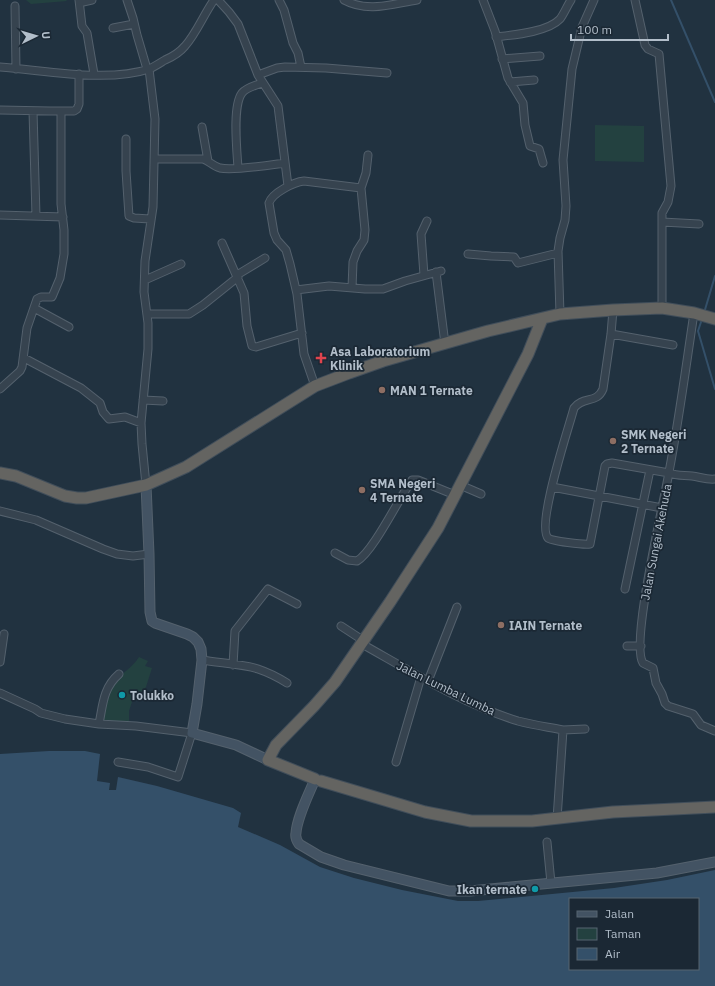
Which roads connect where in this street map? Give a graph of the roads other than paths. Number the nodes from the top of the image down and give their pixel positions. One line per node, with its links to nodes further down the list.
1 (79, 0): 2 (street); 25 (street)
2 (92, 0)
3 (127, 0): 14 (street)
4 (214, 0): 22 (street)
5 (218, 0): 26 (street)
6 (279, 0): 20 (street)
7 (344, 0): 8 (street)
8 (417, 0)
9 (483, 0): 16 (street)
10 (571, 0): 16 (street)
11 (594, 0): 51 (street)
12 (635, 0): 48 (street)
13 (15, 6): 21 (street)
14 (134, 24): 15 (street); 22 (street)
15 (113, 28)
16 (496, 37): 18 (street)
17 (540, 56): 18 (street)
18 (502, 59): 28 (street)
19 (0, 67): 21 (street)
20 (301, 67): 23 (street); 26 (street)
21 (16, 68): 24 (street)
22 (148, 69): 25 (street); 36 (street)
23 (386, 73)
24 (79, 74): 25 (street); 32 (street)
25 (94, 74)
26 (258, 75): 29 (street)
27 (534, 80): 28 (street)
28 (510, 82): 39 (street)
29 (262, 83): 38 (street); 40 (street)
30 (0, 110): 31 (street)
31 (33, 111): 32 (street); 44 (street)
32 (61, 111): 45 (street)
33 (202, 127): 37 (street)
34 (126, 139): 46 (street)
35 (368, 155): 42 (street)
36 (154, 160): 37 (street); 46 (street)
37 (208, 161): 40 (street)
38 (285, 163): 40 (street); 41 (street)
39 (543, 163)
40 (238, 168)
41 (288, 186): 42 (street); 59 (street)
42 (361, 188): 58 (street)
43 (0, 215): 44 (street)
44 (36, 216): 45 (street)
45 (63, 217): 60 (street)
46 (150, 219): 57 (street)
47 (427, 221): 55 (street)
48 (662, 222): 49 (street); 61 (street)
49 (699, 224)
50 (222, 243): 56 (street)
51 (558, 253): 52 (street); 64 (street)
52 (468, 254)
53 (265, 258): 56 (street)
54 (182, 264): 57 (street)
55 (424, 275): 58 (street); 71 (street)
56 (237, 276): 63 (street); 69 (street)
57 (145, 280): 63 (street)
58 (352, 288): 59 (street)
59 (296, 290): 69 (street)
60 (34, 308): 68 (street); 73 (street)
61 (662, 308): 62 (highway); 65 (highway)
62 (613, 310): 64 (highway); 70 (street)
63 (147, 314): 76 (street)
64 (560, 314): 66 (highway)
65 (696, 314): 67 (highway); 81 (street, Jalan Sungai Akehuda)
66 (542, 319): 71 (highway); 83 (highway)
67 (715, 319)
68 (70, 327)
69 (302, 333): 74 (street)
70 (611, 334): 72 (street); 85 (street)
71 (445, 344): 74 (highway)
72 (673, 345)
73 (24, 358): 75 (street); 78 (street)
74 (315, 386): 84 (highway)
75 (0, 389)
76 (143, 400): 77 (street); 78 (street)
77 (163, 401)
78 (141, 423): 84 (street)
79 (650, 470): 81 (street); 88 (street); 89 (street)
80 (0, 473): 84 (highway)
81 (669, 473): 82 (street); 90 (street, Jalan Sungai Akehuda)
82 (715, 479)
83 (460, 484): 86 (street); 87 (highway)
84 (146, 485): 93 (main road)
85 (552, 487): 88 (street); 88 (street)
86 (481, 494)
87 (455, 495): 92 (street); 99 (highway)
88 (599, 497): 89 (street)
89 (642, 504): 90 (street); 94 (street)
90 (662, 508): 101 (street, Jalan Sungai Akehuda)
91 (0, 511): 93 (street)
92 (335, 553)
93 (150, 554): 102 (main road)
94 (625, 589)
95 (297, 604): 104 (street)
96 (457, 607): 107 (street)
97 (342, 626): 99 (street, Jalan Lumba Lumba)
98 (4, 634): 103 (street)
99 (363, 643): 106 (street, Jalan Lumba Lumba); 115 (highway)
100 (627, 646): 101 (street)
101 (641, 646): 113 (street, Jalan Sungai Akehuda)
102 (202, 660): 104 (street); 114 (main road)
103 (0, 662)
104 (233, 665): 108 (street)
105 (119, 674): 110 (street)
106 (421, 677): 107 (street, Jalan Lumba Lumba); 117 (street)
107 (428, 681): 112 (street, Jalan Lumba Lumba)
108 (287, 683)
109 (0, 693): 110 (street)
110 (99, 724): 114 (street)
111 (585, 729): 112 (street, Jalan Lumba Lumba)
112 (563, 730): 120 (street)
113 (715, 731)
114 (192, 733): 115 (main road); 116 (street)
115 (268, 760): 118 (highway)
116 (118, 762)
117 (396, 762)
118 (318, 780): 120 (highway); 123 (main road)
119 (715, 807): 120 (highway)
120 (557, 818)
121 (547, 842): 123 (street)
122 (715, 862): 123 (main road)
123 (551, 883)

